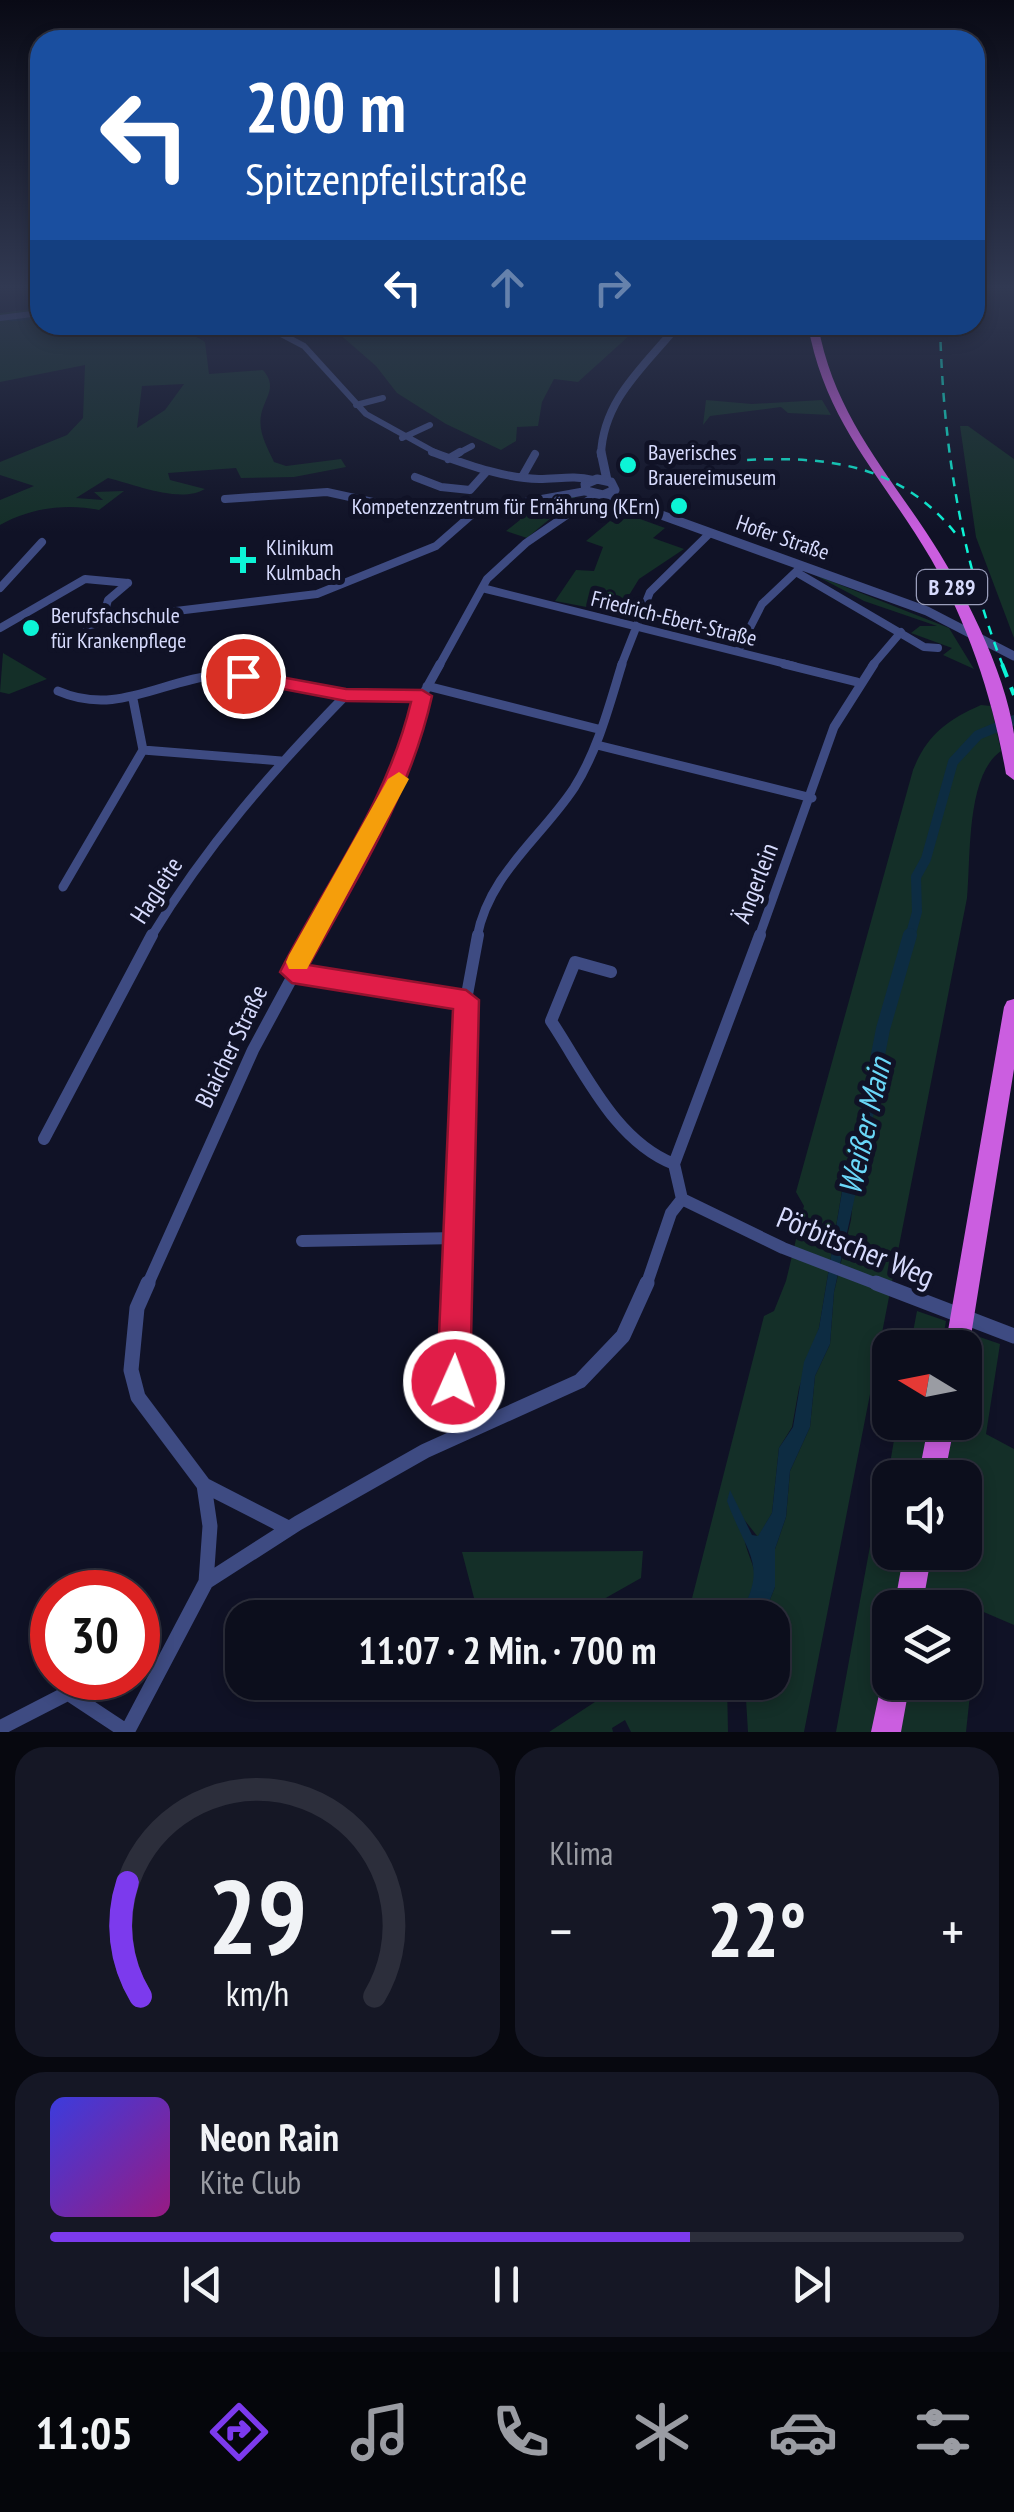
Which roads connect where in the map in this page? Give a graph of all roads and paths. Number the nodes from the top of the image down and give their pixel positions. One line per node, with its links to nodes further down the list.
1 (325, 370): 5 (street)
2 (640, 370): 14 (street)
3 (823, 370): 37 (highway, B 289)
4 (383, 398): 5 (street)
5 (356, 405): 7 (street)
6 (430, 425): 7 (street)
7 (402, 438): 10 (street)
8 (472, 446): 10 (street)
9 (535, 454): 13 (street)
10 (448, 458): 11 (street)
11 (488, 472): 12 (street); 13 (street)
12 (415, 477)
13 (522, 477): 14 (street)
14 (597, 485): 16 (street); 17 (street, Hofer Straße); 21 (street, Blaicher Straße)
15 (225, 499): 16 (street)
16 (481, 509): 23 (street)
17 (710, 532): 19 (street, Hofer Straße); 22 (street)
18 (42, 542): 20 (street)
19 (799, 568): 24 (street, Hofer Straße); 26 (street); 27 (street, Hofer Straße)
20 (0, 588)
21 (482, 588): 22 (street, Friedrich-Ebert-Straße); 30 (street, Blaicher Straße)
22 (633, 626): 26 (street, Friedrich-Ebert-Straße); 33 (street)
23 (0, 628)
24 (901, 632): 25 (street, Hofer Straße); 28 (street, Ängerlein)
25 (938, 648)
26 (738, 651): 28 (street, Friedrich-Ebert-Straße)
27 (1014, 656)
28 (857, 682): 38 (street, Ängerlein)
29 (58, 691): 32 (street)
30 (425, 691): 31 (street); 33 (street); 40 (street, Blaicher Straße)
31 (346, 695): 32 (street); 36 (street, Hagleite)
32 (133, 699): 35 (street)
33 (598, 729): 34 (street)
34 (597, 745): 38 (street); 42 (street)
35 (143, 750): 36 (street); 39 (street)
36 (282, 760): 44 (street, Hagleite)
37 (1014, 774)
38 (812, 798): 45 (street, Ängerlein)
39 (62, 887)
40 (292, 972): 42 (street); 52 (street, Blaicher Straße)
41 (611, 972): 45 (street)
42 (466, 1000): 47 (street)
43 (1014, 1007): 49 (highway)
44 (44, 1139)
45 (674, 1164): 46 (street)
46 (682, 1199): 50 (street, Pörbitscher Weg); 51 (street)
47 (457, 1238): 48 (street); 51 (street)
48 (302, 1240)
49 (960, 1330)
50 (1014, 1336)
51 (460, 1433): 53 (street)
52 (204, 1485): 53 (street); 54 (street)
53 (286, 1527): 54 (street)
54 (206, 1582): 57 (street)
55 (892, 1700): 58 (highway)
56 (0, 1728): 57 (street)
57 (127, 1732)
58 (886, 1732)

